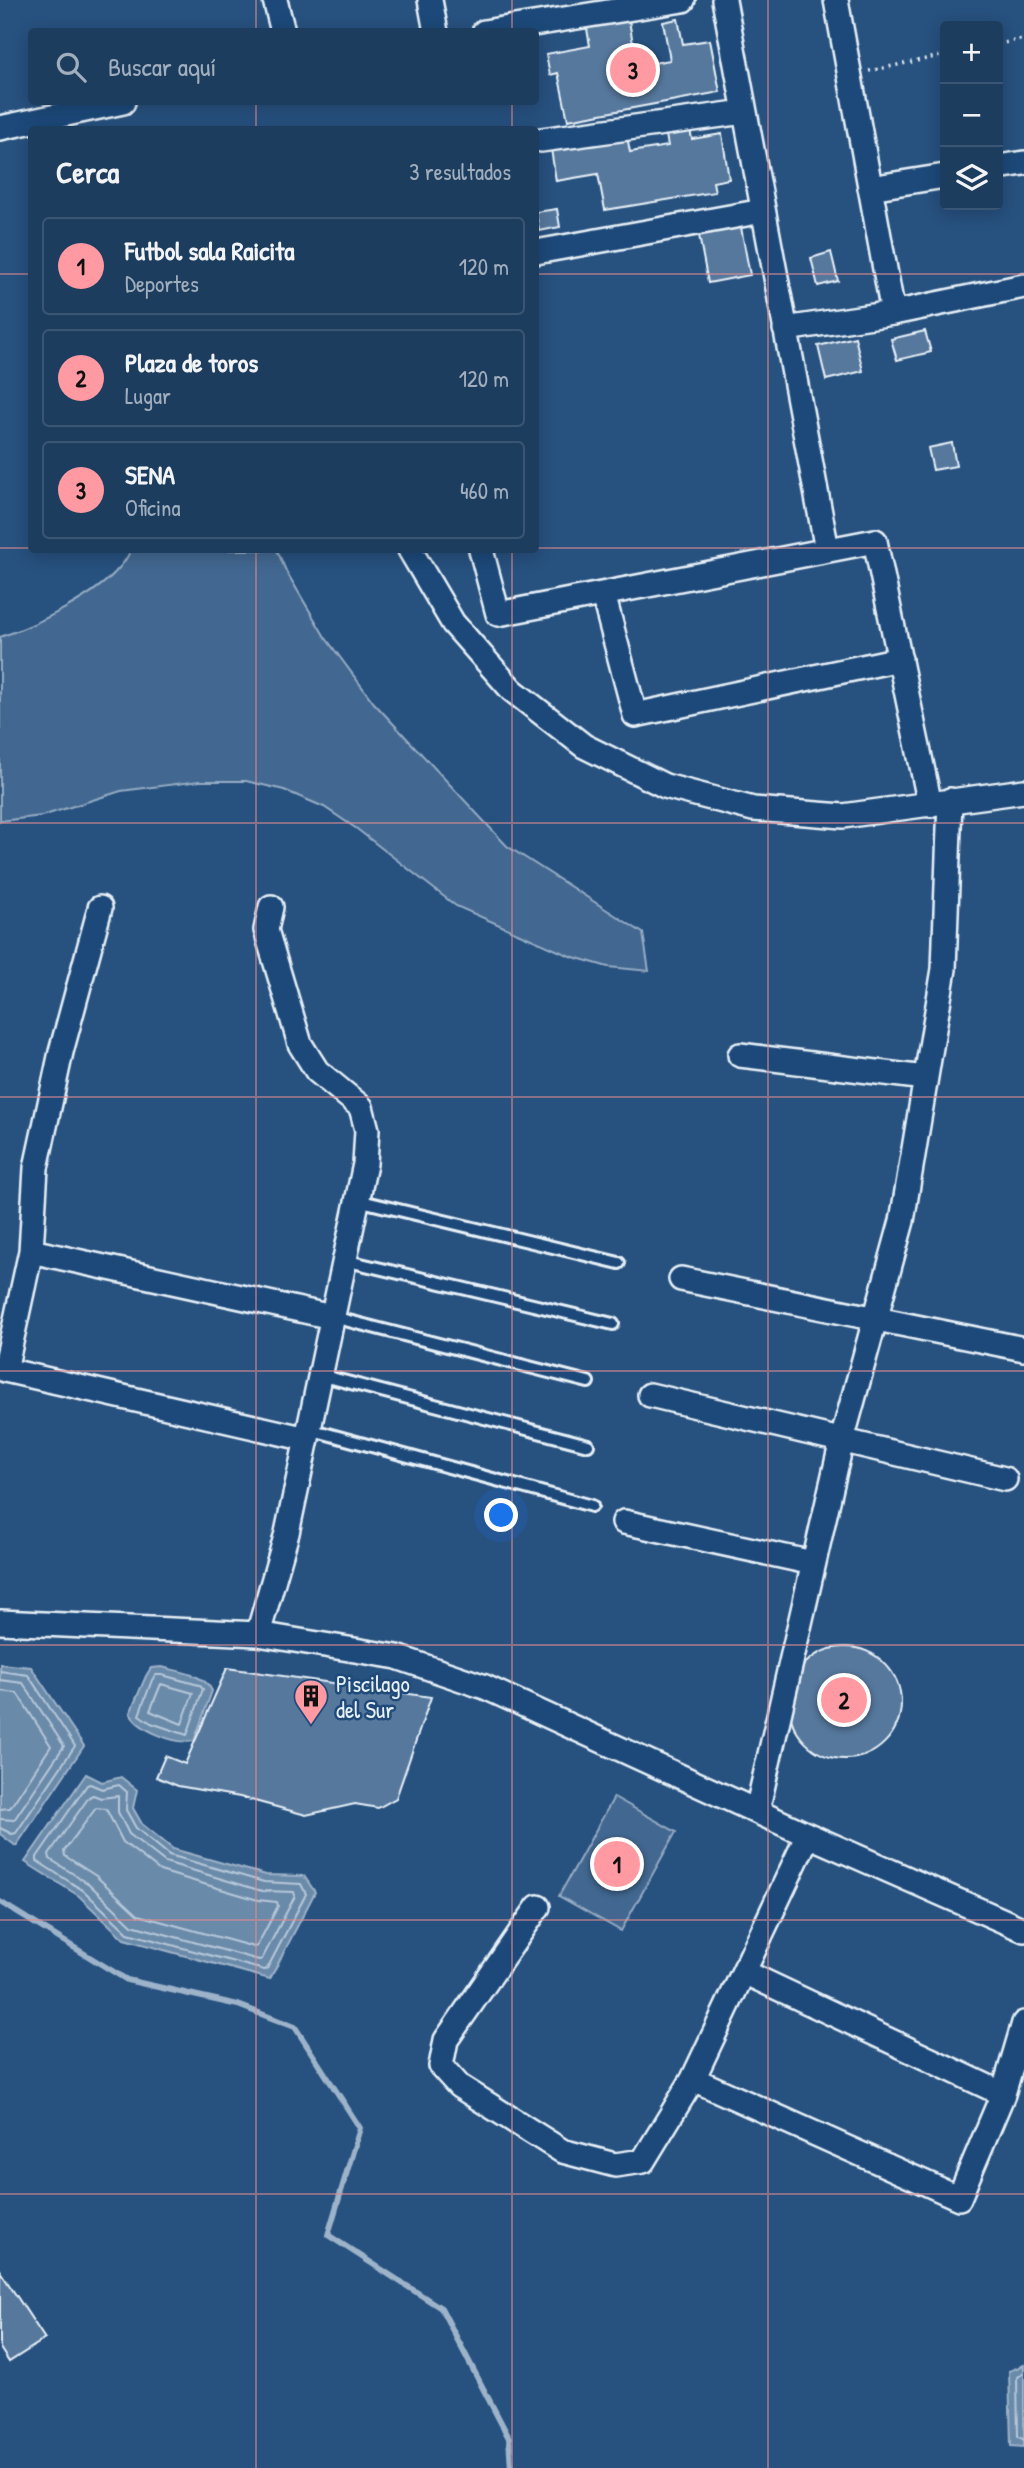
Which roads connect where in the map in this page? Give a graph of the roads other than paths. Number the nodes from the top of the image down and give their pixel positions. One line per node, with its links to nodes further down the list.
1 (275, 0): 6 (street)
2 (430, 0): 7 (street)
3 (683, 0): 8 (street)
4 (724, 0): 10 (street)
5 (836, 0): 16 (street)
6 (282, 28)
7 (435, 28)
8 (509, 28)
9 (109, 105): 11 (street)
10 (744, 112): 12 (street); 17 (street)
11 (0, 128)
12 (541, 140)
13 (1024, 163): 14 (street)
14 (1003, 166)
15 (940, 177): 16 (street)
16 (870, 188): 20 (street)
17 (763, 211): 18 (street); 21 (street)
18 (539, 251)
19 (1024, 286): 20 (street)
20 (893, 313): 21 (street)
21 (785, 330): 22 (street)
22 (827, 550): 25 (street); 26 (street)
23 (412, 553): 28 (street)
24 (482, 553): 25 (street)
25 (603, 594): 26 (street)
26 (900, 659): 28 (street)
27 (1024, 791): 28 (street)
28 (940, 802): 32 (street)
29 (271, 907): 33 (street)
30 (100, 908): 34 (street)
31 (740, 1055): 32 (street)
32 (925, 1079): 39 (street)
33 (357, 1200): 35 (street); 36 (lane)
34 (31, 1251): 38 (street); 45 (street)
35 (344, 1260): 38 (street); 40 (lane)
36 (619, 1263)
37 (681, 1279): 39 (street)
38 (332, 1317): 42 (street); 43 (lane)
39 (876, 1320): 41 (street); 46 (street)
40 (613, 1324)
41 (1024, 1349)
42 (320, 1375): 45 (street); 47 (lane)
43 (588, 1382)
44 (650, 1395): 46 (street)
45 (308, 1434): 49 (lane); 53 (street)
46 (842, 1440): 48 (street); 51 (street)
47 (587, 1446)
48 (1005, 1479)
49 (592, 1506)
50 (624, 1522): 51 (street)
51 (813, 1563): 54 (street)
52 (0, 1622): 53 (street)
53 (258, 1634): 54 (street)
54 (757, 1811): 55 (street)
55 (808, 1835): 57 (street); 58 (street)
56 (538, 1907): 60 (street)
57 (1024, 1930)
58 (744, 1972): 60 (street); 61 (street)
59 (1024, 2023): 61 (street)
60 (693, 2079): 61 (street)
61 (1003, 2094)

